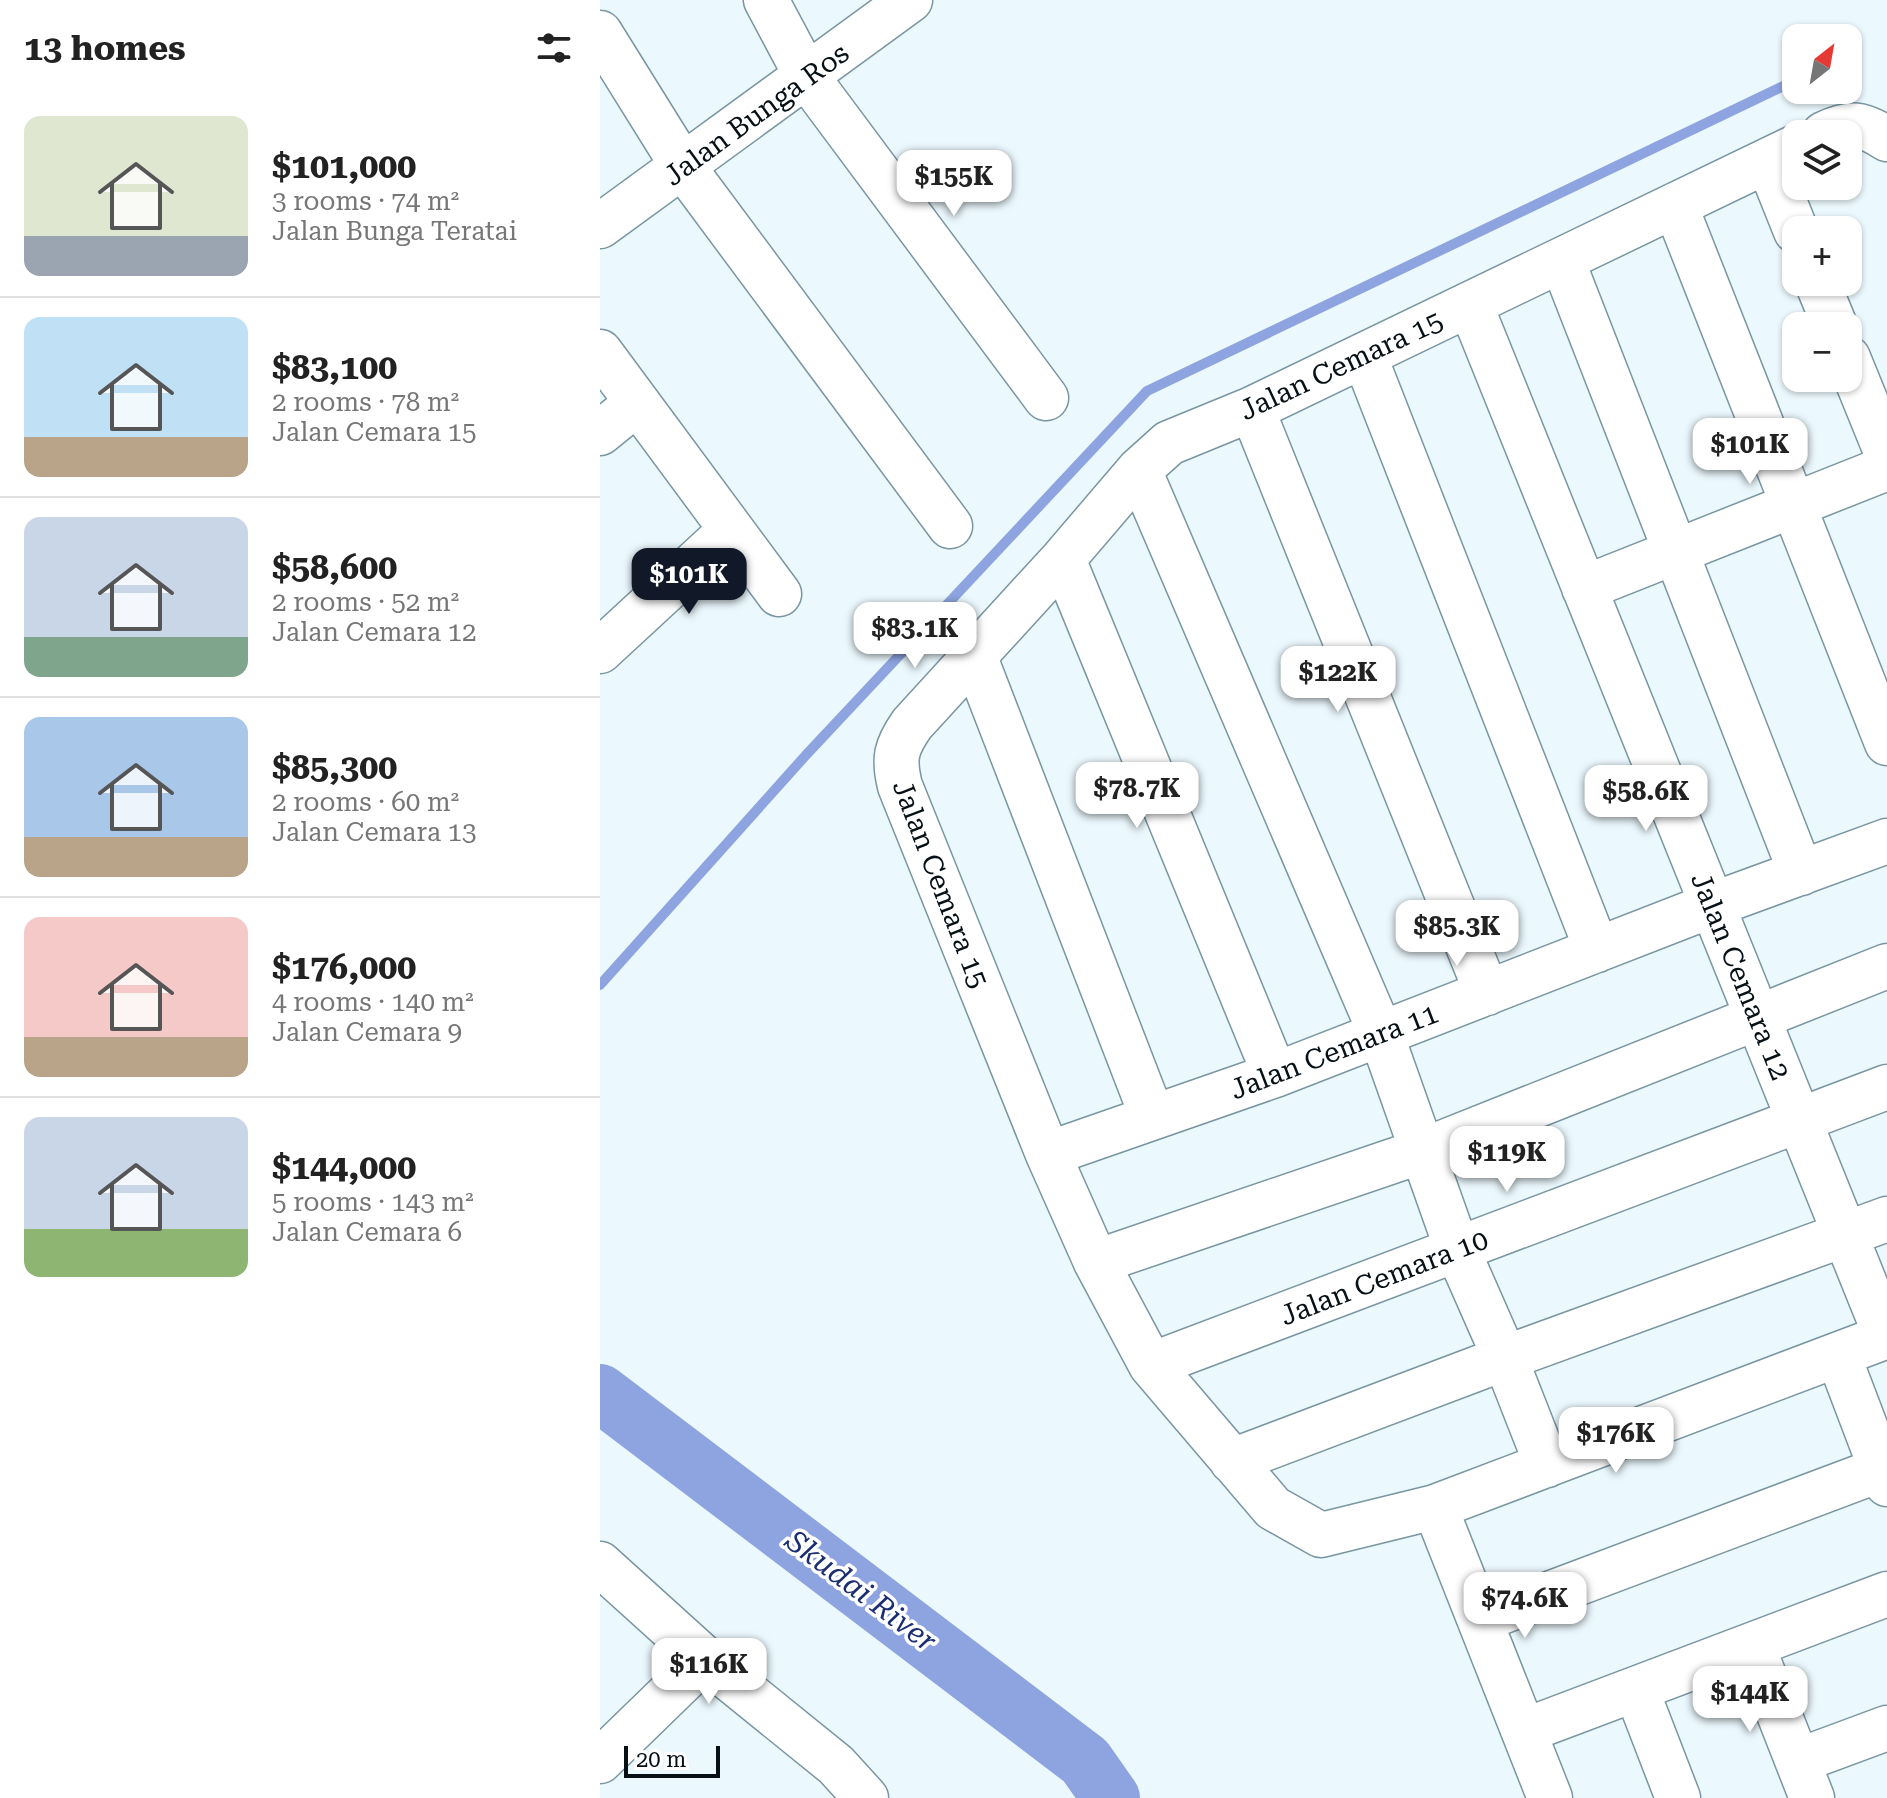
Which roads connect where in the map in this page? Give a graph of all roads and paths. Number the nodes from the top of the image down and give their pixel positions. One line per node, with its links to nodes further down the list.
1 (766, 0): 4 (street)
2 (910, 0): 4 (street, Jalan Bunga Ros)
3 (600, 33): 8 (street)
4 (807, 77): 8 (street, Jalan Bunga Ros); 16 (street)
5 (1862, 127): 6 (street)
6 (1887, 139)
7 (1782, 154): 9 (street, Jalan Cemara 15)
8 (684, 168): 10 (street, Jalan Bunga Ros); 24 (street)
9 (1675, 205): 11 (street, Jalan Cemara 15); 23 (street)
10 (600, 226)
11 (1562, 260): 12 (street, Jalan Cemara 15); 26 (street)
12 (1470, 304): 14 (street, Jalan Cemara 15); 28 (street, Jalan Cemara 12)
13 (600, 352): 17 (street)
14 (1364, 355): 18 (street, Jalan Cemara 15); 36 (street)
15 (1862, 392): 20 (street)
16 (1046, 398)
17 (637, 403): 19 (street); 25 (street)
18 (1252, 409): 22 (street, Jalan Cemara 15); 38 (street)
19 (600, 433)
20 (1887, 454)
21 (1887, 468): 23 (street)
22 (1139, 470): 27 (street, Jalan Cemara 15); 40 (street)
23 (1793, 505): 26 (street); 32 (street)
24 (950, 526)
25 (731, 530): 29 (street); 30 (street)
26 (1675, 551): 28 (street); 34 (street)
27 (1063, 559): 31 (street, Jalan Cemara 15); 41 (street)
28 (1584, 588): 35 (street, Jalan Cemara 12)
29 (779, 594)
30 (600, 651)
31 (974, 655): 43 (street); 46 (street, Jalan Cemara 15)
32 (1887, 743)
33 (1887, 841): 34 (street, Jalan Cemara 11)
34 (1801, 873): 35 (street, Jalan Cemara 11)
35 (1712, 905): 36 (street, Jalan Cemara 11); 39 (street, Jalan Cemara 12)
36 (1597, 950): 38 (street, Jalan Cemara 11)
37 (1887, 966): 39 (street)
38 (1487, 993): 40 (street, Jalan Cemara 11)
39 (1757, 1017): 44 (street, Jalan Cemara 12); 45 (street)
40 (1381, 1034): 41 (street, Jalan Cemara 11); 45 (street)
41 (1275, 1075): 43 (street, Jalan Cemara 11)
42 (1887, 1087): 44 (street, Jalan Cemara 10)
43 (1152, 1116): 46 (street, Jalan Cemara 11)
44 (1799, 1120): 48 (street, Jalan Cemara 12); 49 (street, Jalan Cemara 10)
45 (1422, 1151): 49 (street); 50 (street)
46 (1048, 1154): 50 (street, Jalan Cemara 15)
47 (1887, 1219): 48 (street)
48 (1845, 1236): 51 (street, Jalan Cemara 12); 53 (street)
49 (1457, 1249): 53 (street); 54 (street, Jalan Cemara 10)
50 (1096, 1262): 54 (street, Jalan Cemara 15)
51 (1886, 1336): 52 (street)
52 (1838, 1355): 56 (street); 57 (street)
53 (1505, 1358): 55 (street); 56 (street)
54 (1151, 1365): 55 (street, Jalan Cemara 15)
55 (1232, 1461): 58 (street, Jalan Cemara 15)
56 (1547, 1465): 58 (street)
57 (1885, 1473): 61 (street)
58 (1435, 1507): 61 (street)
59 (600, 1564): 63 (street)
60 (1887, 1594): 62 (street)
61 (1480, 1620): 66 (street)
62 (1752, 1645): 64 (street); 68 (street)
63 (705, 1659): 67 (street); 69 (street)
64 (1636, 1689): 66 (street); 71 (street)
65 (1887, 1728): 68 (street)
66 (1524, 1731): 70 (street)
67 (600, 1761)
68 (1805, 1780)
69 (866, 1798)
70 (1550, 1798)
71 (1678, 1798)

